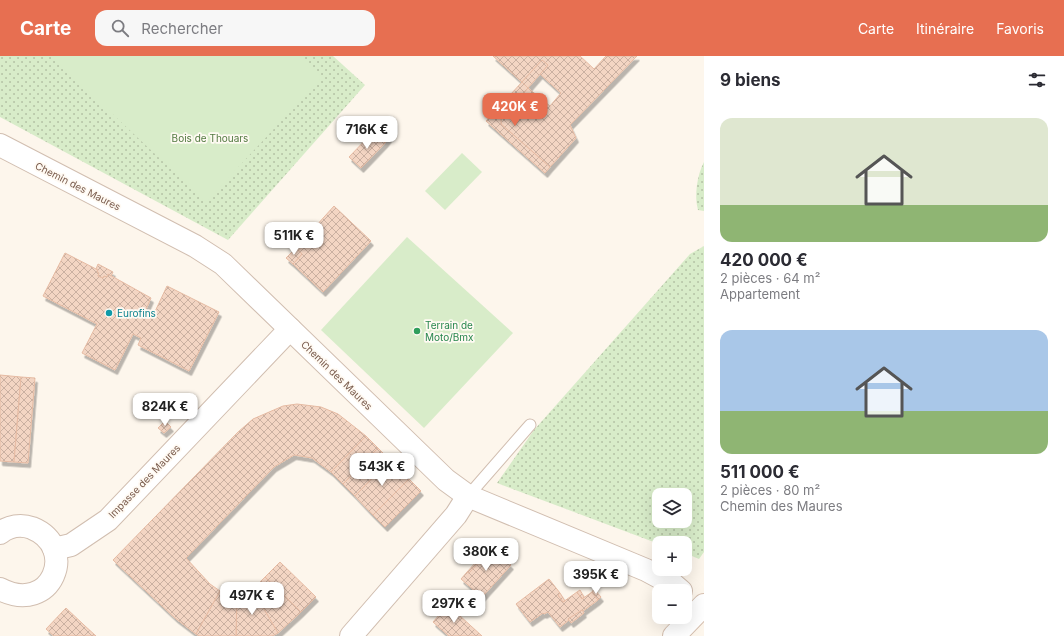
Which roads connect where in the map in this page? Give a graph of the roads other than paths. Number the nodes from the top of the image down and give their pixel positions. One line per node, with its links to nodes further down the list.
1 (0, 145): 2 (street, Chemin des Maures)
2 (290, 329): 4 (street, Chemin des Maures); 6 (street, Impasse des Maures)
3 (530, 425): 4 (lane)
4 (468, 496): 7 (street, Chemin des Maures); 11 (street)
5 (0, 533): 6 (street)
6 (54, 549): 8 (street)
7 (672, 584)
8 (0, 590)
9 (692, 599): 10 (street)
10 (703, 607): 12 (street)
11 (351, 636)
12 (674, 636)

